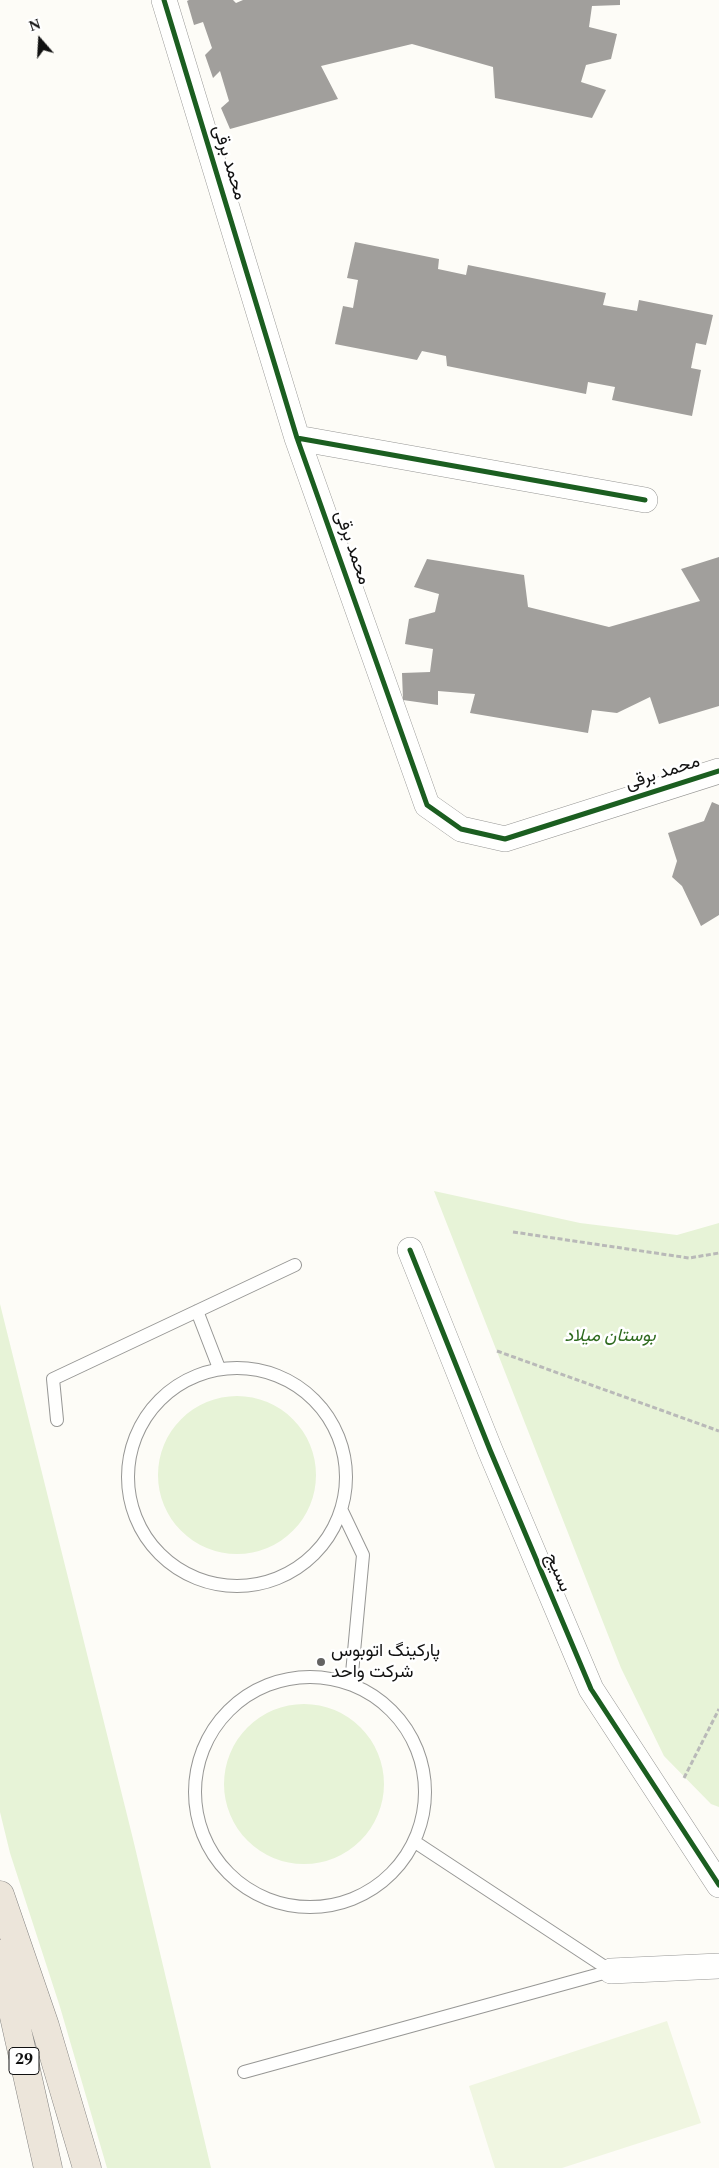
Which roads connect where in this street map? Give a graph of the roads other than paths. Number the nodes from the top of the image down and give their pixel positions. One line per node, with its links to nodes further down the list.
1 (164, 0): 2 (street, محمد برقی)
2 (297, 438): 3 (street); 4 (street, محمد برقی)
3 (645, 500)
4 (719, 771)
5 (410, 1250): 13 (street, بسیج)
6 (295, 1265): 7 (lane)
7 (197, 1311): 8 (lane); 9 (lane)
8 (219, 1368): 10 (lane); 10 (lane)
9 (57, 1420)
10 (342, 1511): 11 (lane)
11 (351, 1684): 12 (lane); 12 (lane)
12 (415, 1842): 17 (lane)
13 (716, 1874)
14 (0, 1895): 20 (highway)
15 (0, 1954): 19 (highway, 29)
16 (719, 1966): 17 (street)
17 (611, 1971): 18 (lane)
18 (244, 2072)
19 (48, 2168)
20 (87, 2168)

